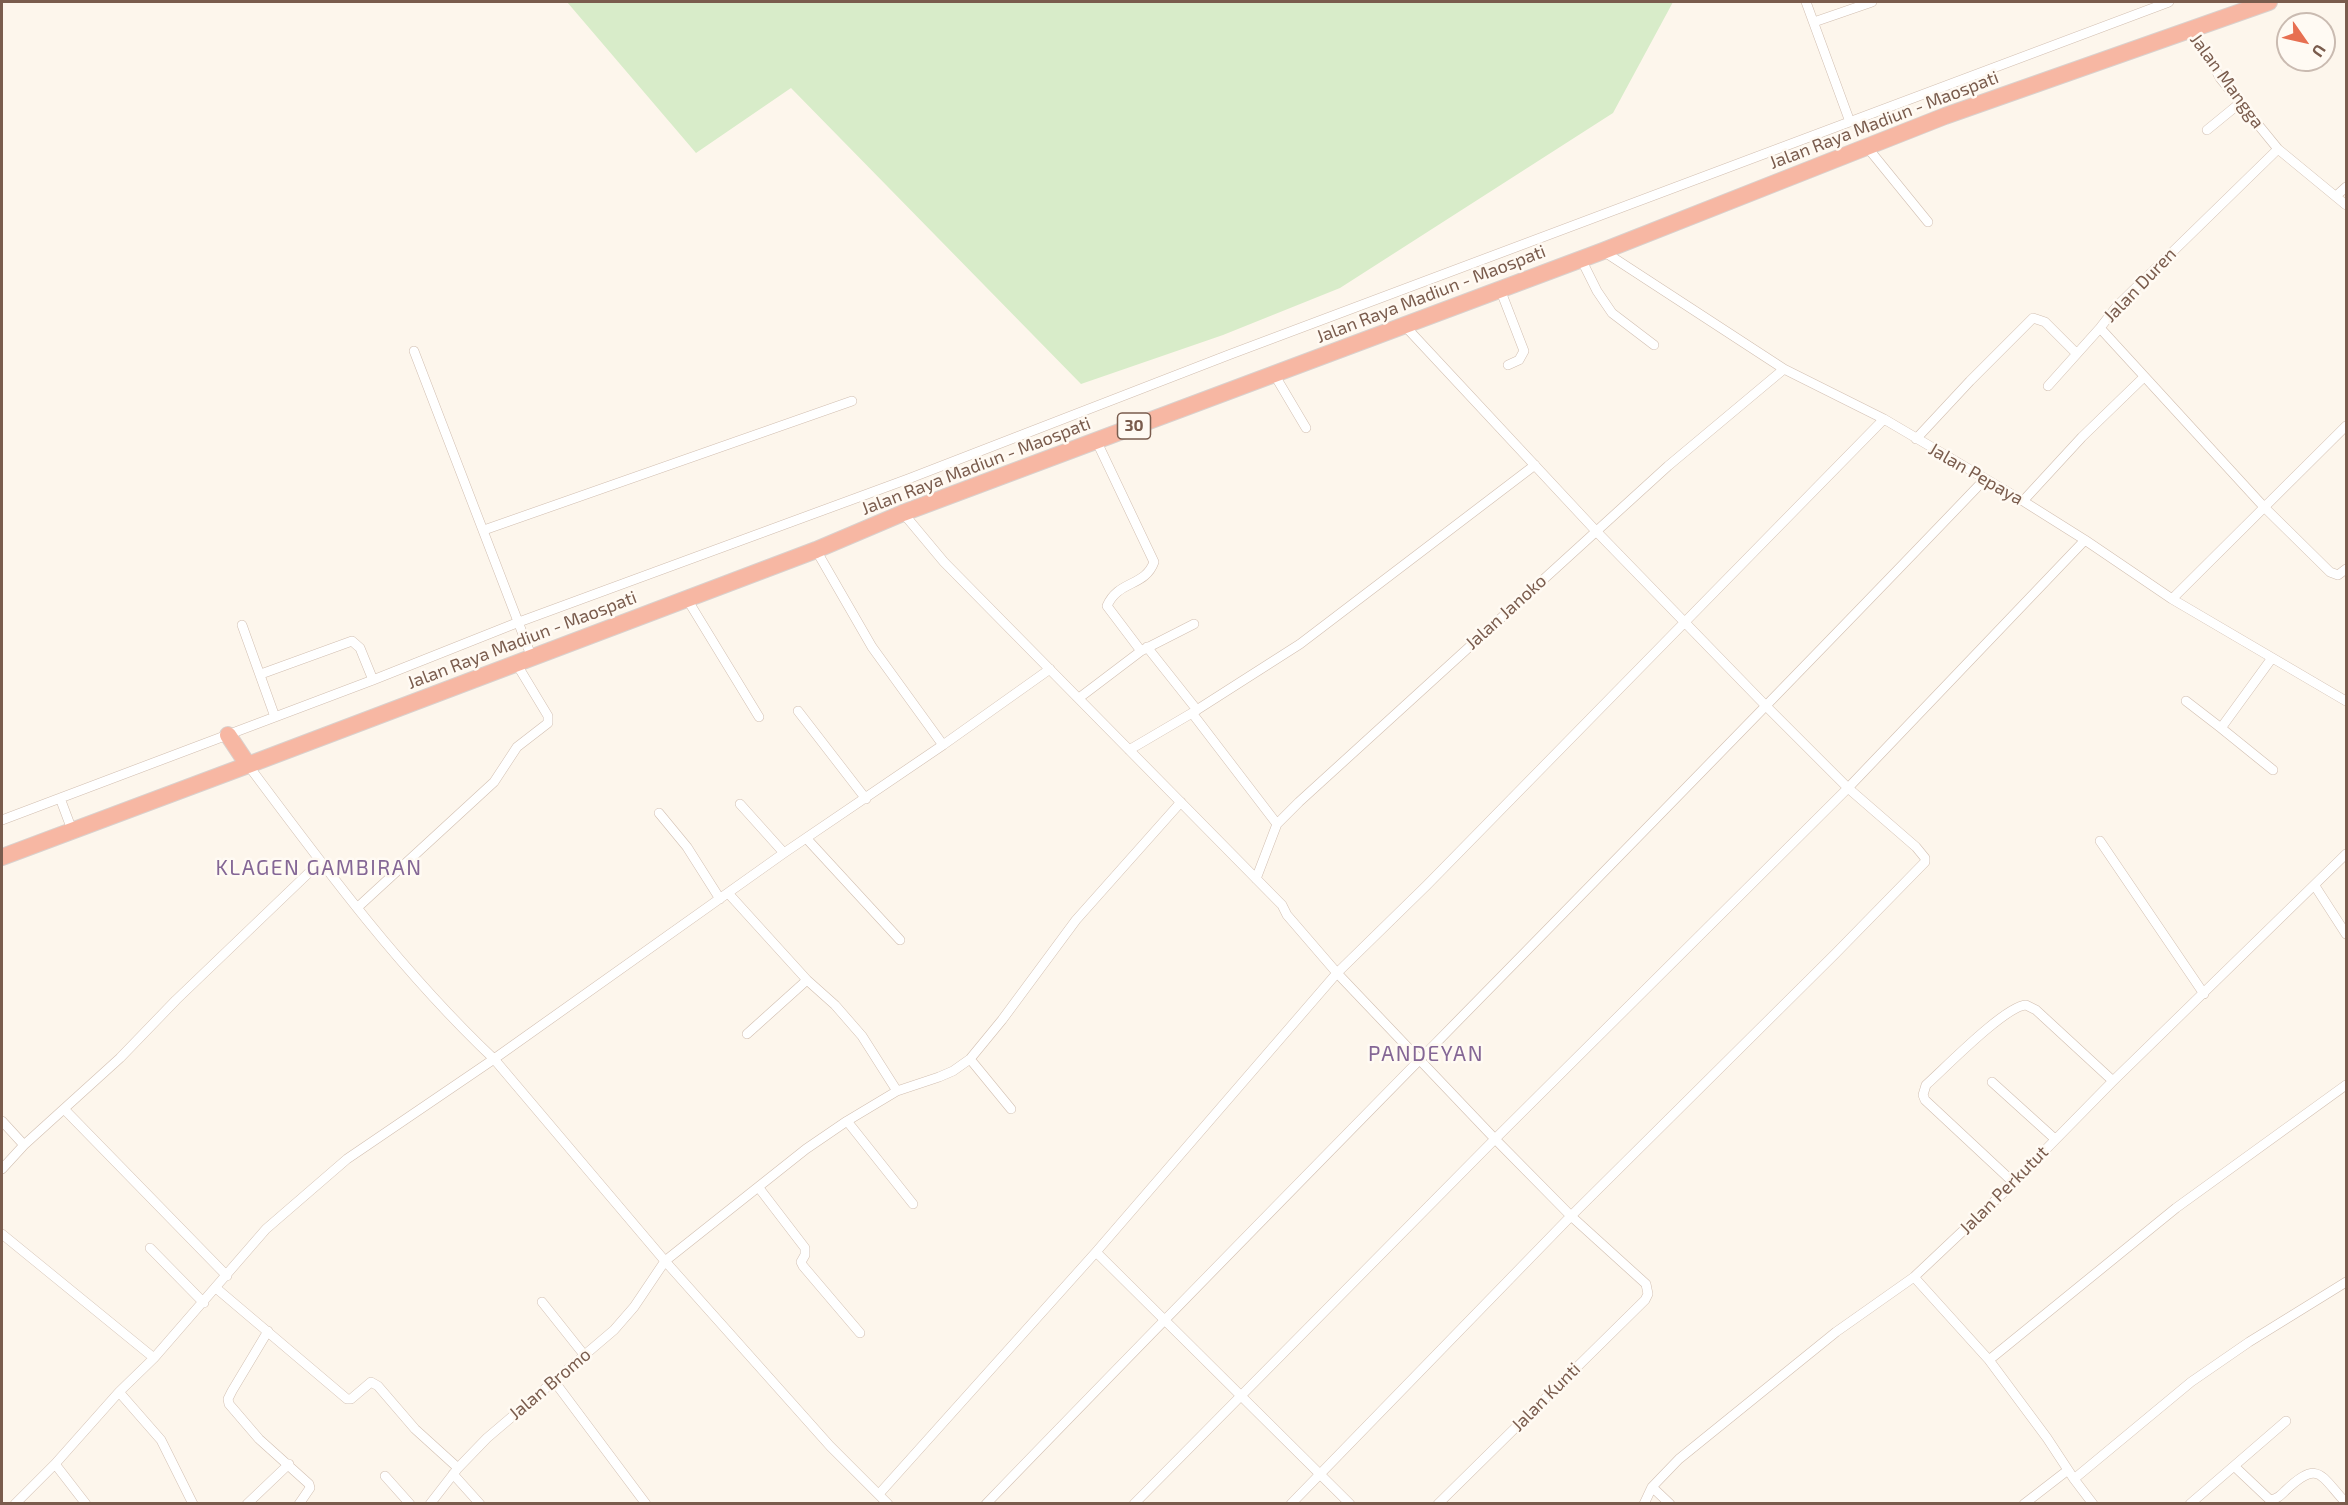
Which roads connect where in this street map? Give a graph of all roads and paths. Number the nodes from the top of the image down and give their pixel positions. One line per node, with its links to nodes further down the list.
1 (1806, 2): 5 (street)
2 (1872, 2): 5 (street)
3 (2169, 2): 8 (street)
4 (2269, 2): 6 (highway, Jalan Raya Madiun - Maospati / 30)
5 (1814, 22): 8 (street)
6 (2189, 29): 7 (street, Jalan Mangga); 10 (highway, Jalan Raya Madiun - Maospati / 30)
7 (2240, 104): 9 (street); 11 (street, Jalan Mangga)
8 (1850, 122): 47 (street)
9 (2206, 130)
10 (1867, 147): 15 (street); 16 (highway, Jalan Raya Madiun - Maospati / 30)
11 (2278, 149): 13 (street, Jalan Mangga); 20 (street, Jalan Duren)
12 (2346, 187): 13 (street)
13 (2336, 196): 14 (street, Jalan Mangga)
14 (2346, 205)
15 (1928, 222)
16 (1603, 250): 17 (highway, Jalan Raya Madiun - Maospati / 30); 25 (street, Jalan Pepaya)
17 (1581, 259): 18 (highway, Jalan Raya Madiun - Maospati / 30); 21 (street)
18 (1500, 289): 19 (highway, Jalan Raya Madiun - Maospati / 30); 24 (street)
19 (1404, 325): 26 (highway, Jalan Raya Madiun - Maospati / 30); 35 (street)
20 (2100, 328): 23 (street); 27 (street, Jalan Duren)
21 (1654, 345)
22 (414, 351): 40 (street)
23 (2076, 354): 28 (street); 34 (street)
24 (1508, 365)
25 (1784, 369): 30 (street, Jalan Pepaya); 41 (street, Jalan Janoko)
26 (1274, 374): 32 (street); 33 (highway, Jalan Raya Madiun - Maospati / 30)
27 (2144, 377): 37 (street); 38 (street, Jalan Duren)
28 (2048, 386)
29 (852, 401): 40 (street)
30 (1884, 419): 34 (street, Jalan Pepaya); 48 (street)
31 (2346, 426): 38 (street)
32 (1306, 428)
33 (1096, 440): 39 (highway, Jalan Raya Madiun - Maospati / 30); 51 (street)
34 (1916, 440): 36 (street, Jalan Pepaya)
35 (1535, 465): 41 (street); 62 (street)
36 (1985, 479): 37 (street, Jalan Pepaya); 60 (street)
37 (2023, 501): 42 (street, Jalan Pepaya)
38 (2264, 507): 44 (street, Jalan Duren); 46 (street)
39 (903, 513): 43 (highway, Jalan Raya Madiun - Maospati / 30); 54 (street)
40 (484, 530): 47 (street)
41 (1596, 531): 48 (street); 78 (street, Jalan Janoko)
42 (2085, 540): 46 (street, Jalan Pepaya); 71 (street)
43 (816, 550): 45 (highway, Jalan Raya Madiun - Maospati / 30); 67 (street)
44 (2346, 570)
45 (687, 599): 53 (highway, Jalan Raya Madiun - Maospati / 30); 64 (street)
46 (2172, 599): 52 (street, Jalan Pepaya)
47 (519, 622): 53 (street); 56 (street)
48 (1685, 622): 60 (street); 92 (street)
49 (1194, 624): 51 (street)
50 (242, 625): 55 (street)
51 (1144, 649): 57 (street); 62 (street)
52 (2272, 658): 59 (street, Jalan Pepaya); 65 (street)
53 (524, 660): 69 (highway, Jalan Raya Madiun - Maospati / 30); 89 (street)
54 (1050, 669): 57 (street); 67 (street)
55 (261, 674): 56 (street); 63 (street)
56 (373, 680): 63 (street)
57 (1079, 698): 68 (street)
58 (2186, 701): 65 (street)
59 (2346, 701)
60 (1767, 706): 71 (street); 98 (street)
61 (798, 711): 73 (street)
62 (1194, 712): 68 (street); 78 (street)
63 (275, 717): 66 (street)
64 (759, 717)
65 (2221, 728): 70 (street)
66 (228, 735): 69 (highway); 72 (street)
67 (943, 745): 73 (street)
68 (1129, 750): 74 (street)
69 (248, 765): 79 (highway, Jalan Raya Madiun - Maospati / 30); 85 (street)
70 (2272, 770)
71 (1848, 788): 107 (street); 114 (street)
72 (60, 798): 77 (street); 79 (street)
73 (866, 799): 80 (street)
74 (1181, 802): 86 (street); 97 (street, Jalan Bromo)
75 (740, 804): 82 (street)
76 (659, 813): 88 (street)
77 (2, 820)
78 (1277, 824): 86 (street, Jalan Janoko)
79 (72, 830): 84 (highway, Jalan Raya Madiun - Maospati / 30)
80 (807, 839): 82 (street); 91 (street)
81 (2100, 841): 94 (street)
82 (784, 853): 88 (street)
83 (2346, 854): 87 (street, Jalan Perkutut)
84 (2, 857)
85 (320, 862): 89 (street); 103 (street)
86 (1256, 879): 92 (street)
87 (2315, 886): 90 (street); 94 (street, Jalan Perkutut)
88 (724, 896): 93 (street); 96 (street)
89 (358, 907): 96 (street)
90 (2346, 934)
91 (900, 940)
92 (1337, 973): 98 (street); 117 (street)
93 (807, 980): 95 (street); 102 (street)
94 (2204, 994): 99 (street, Jalan Perkutut)
95 (747, 1034)
96 (494, 1059): 118 (street); 119 (street)
97 (970, 1059): 102 (street, Jalan Bromo); 104 (street)
98 (1421, 1059): 107 (street); 125 (street)
99 (2113, 1081): 108 (street, Jalan Perkutut); 111 (street)
100 (1992, 1082): 108 (street)
101 (2346, 1085): 130 (street)
102 (897, 1091): 106 (street, Jalan Bromo)
103 (63, 1109): 109 (street); 119 (street)
104 (1011, 1109)
105 (2, 1121): 109 (street)
106 (847, 1121): 112 (street, Jalan Bromo); 113 (street)
107 (1496, 1138): 114 (street); 133 (street)
108 (2055, 1139): 111 (street, Jalan Perkutut)
109 (24, 1145): 110 (street)
110 (3, 1165)
111 (2013, 1183): 120 (street, Jalan Perkutut)
112 (759, 1188): 118 (street, Jalan Bromo); 127 (street)
113 (913, 1204)
114 (1571, 1216): 140 (street); 159 (street, Jalan Kunti)
115 (2, 1234): 129 (street)
116 (150, 1248): 124 (street)
117 (1096, 1252): 125 (street); 144 (street)
118 (666, 1261): 128 (street, Jalan Bromo); 144 (street)
119 (228, 1276): 122 (street)
120 (1914, 1277): 130 (street); 143 (street, Jalan Perkutut)
121 (2346, 1282): 142 (street)
122 (216, 1288): 124 (street); 126 (street)
123 (542, 1302): 128 (street)
124 (204, 1303): 129 (street)
125 (1164, 1319): 133 (street); 155 (street)
126 (268, 1331): 136 (street); 139 (street)
127 (860, 1333)
128 (585, 1356): 131 (street, Jalan Bromo)
129 (154, 1358): 132 (street)
130 (1989, 1360): 138 (street)
131 (554, 1381): 139 (street, Jalan Bromo); 153 (street)
132 (119, 1392): 135 (street); 147 (street)
133 (1241, 1397): 140 (street); 156 (street)
134 (2286, 1421): 137 (street)
135 (55, 1464): 145 (street); 146 (street)
136 (289, 1464): 148 (street); 149 (street)
137 (2234, 1466): 164 (street); 165 (street)
138 (2068, 1470): 142 (street); 162 (street)
139 (455, 1471): 151 (street, Jalan Bromo); 152 (street)
140 (1320, 1473): 157 (street); 158 (street)
141 (385, 1476): 150 (street)
142 (2074, 1479): 163 (street)
143 (1652, 1487): 160 (street, Jalan Perkutut); 161 (street)
144 (879, 1494): 154 (street)
145 (15, 1503)
146 (86, 1503)
147 (193, 1503)
148 (247, 1503)
149 (298, 1503)
150 (410, 1503)
151 (430, 1503)
152 (480, 1503)
153 (646, 1503)
154 (888, 1503)
155 (986, 1503)
156 (1134, 1503)
157 (1291, 1503)
158 (1350, 1503)
159 (1438, 1503)
160 (1644, 1503)
161 (1670, 1503)
162 (2024, 1503)
163 (2093, 1503)
164 (2190, 1503)
165 (2346, 1503)

